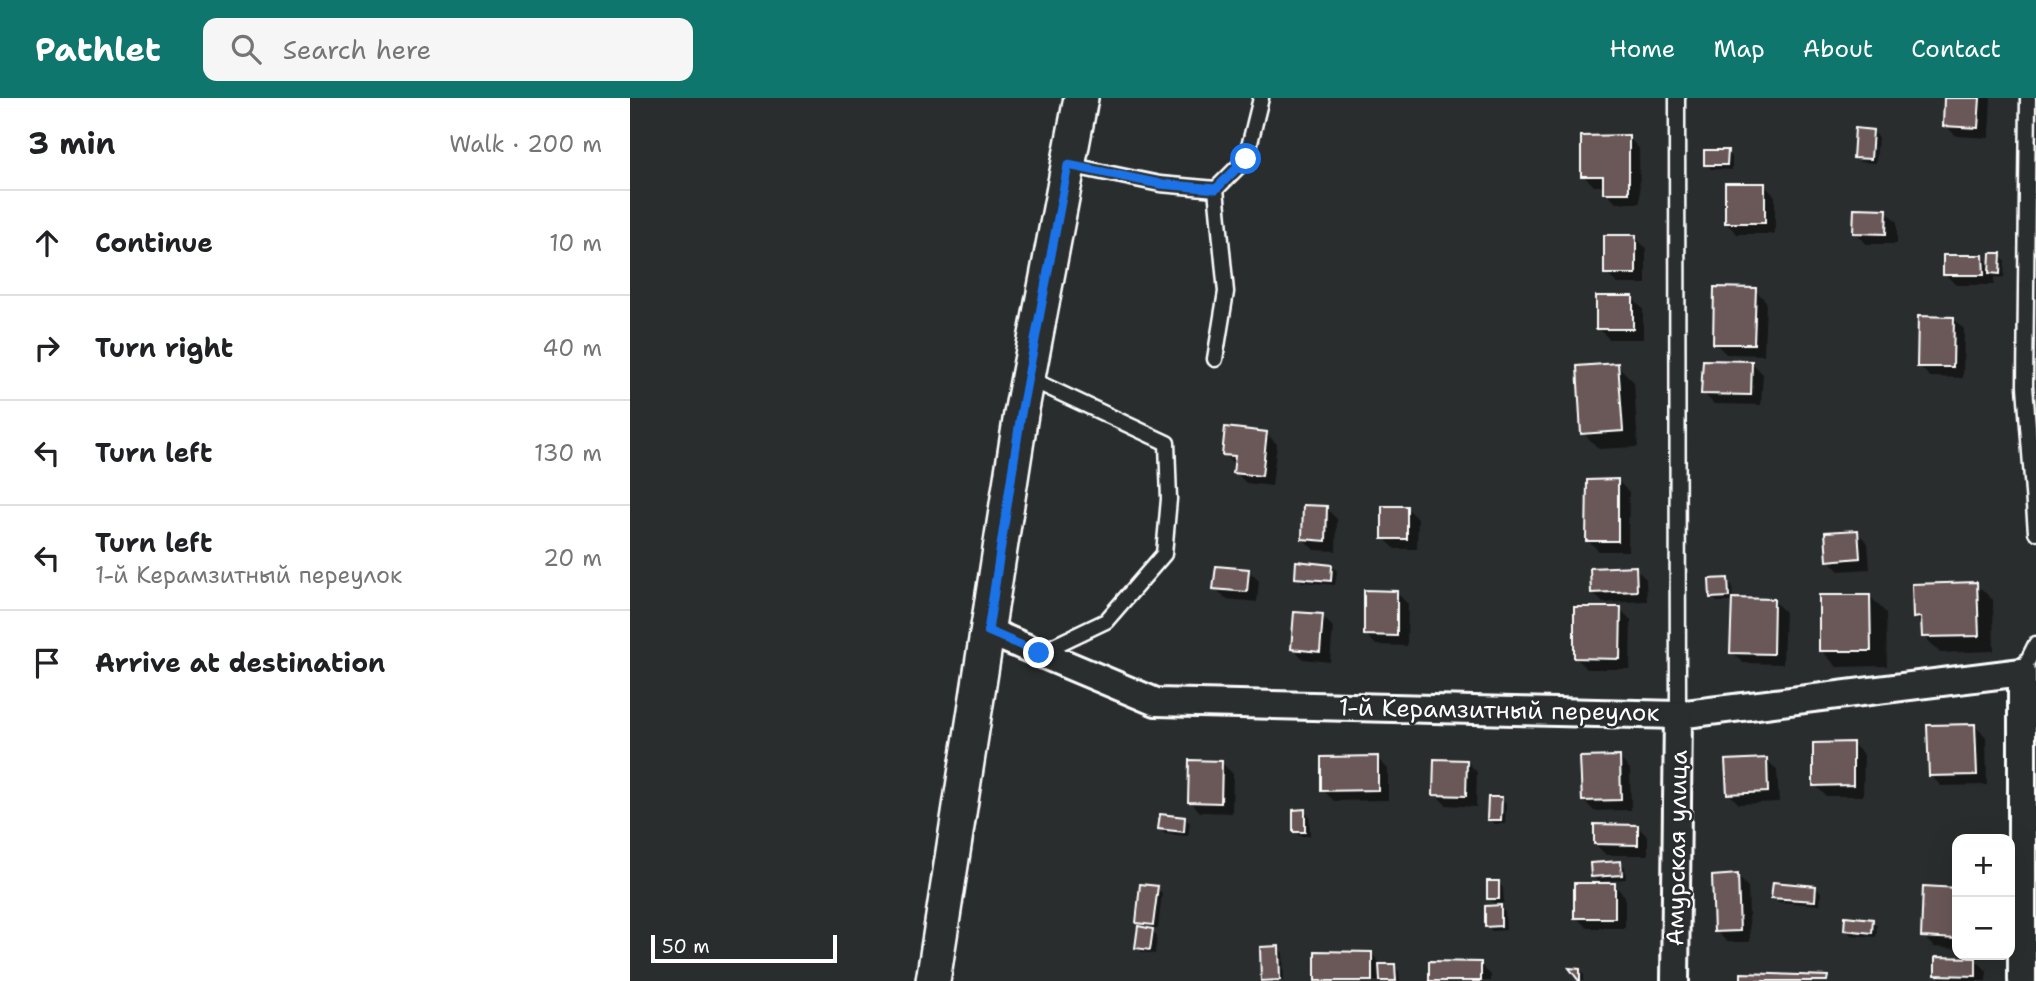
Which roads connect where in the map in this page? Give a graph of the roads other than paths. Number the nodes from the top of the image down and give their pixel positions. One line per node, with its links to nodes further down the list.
1 (1081, 98): 5 (street)
2 (1261, 98): 6 (lane)
3 (1677, 98): 15 (lane)
4 (2028, 98): 9 (lane)
5 (1068, 165): 6 (lane); 8 (street)
6 (1216, 189): 7 (lane)
7 (1215, 359)
8 (1028, 378): 11 (street); 13 (lane)
9 (2031, 386): 10 (lane)
10 (2036, 532)
11 (988, 631): 13 (street, 1-й Керамзитный переулок); 16 (street)
12 (2036, 645): 14 (lane)
13 (1039, 653): 15 (street, 1-й Керамзитный переулок)
14 (2027, 686): 15 (street, 1-й Керамзитный переулок); 18 (street)
15 (1678, 715): 17 (street, Амурская улица)
16 (933, 981)
17 (1675, 981)
18 (2022, 981)

